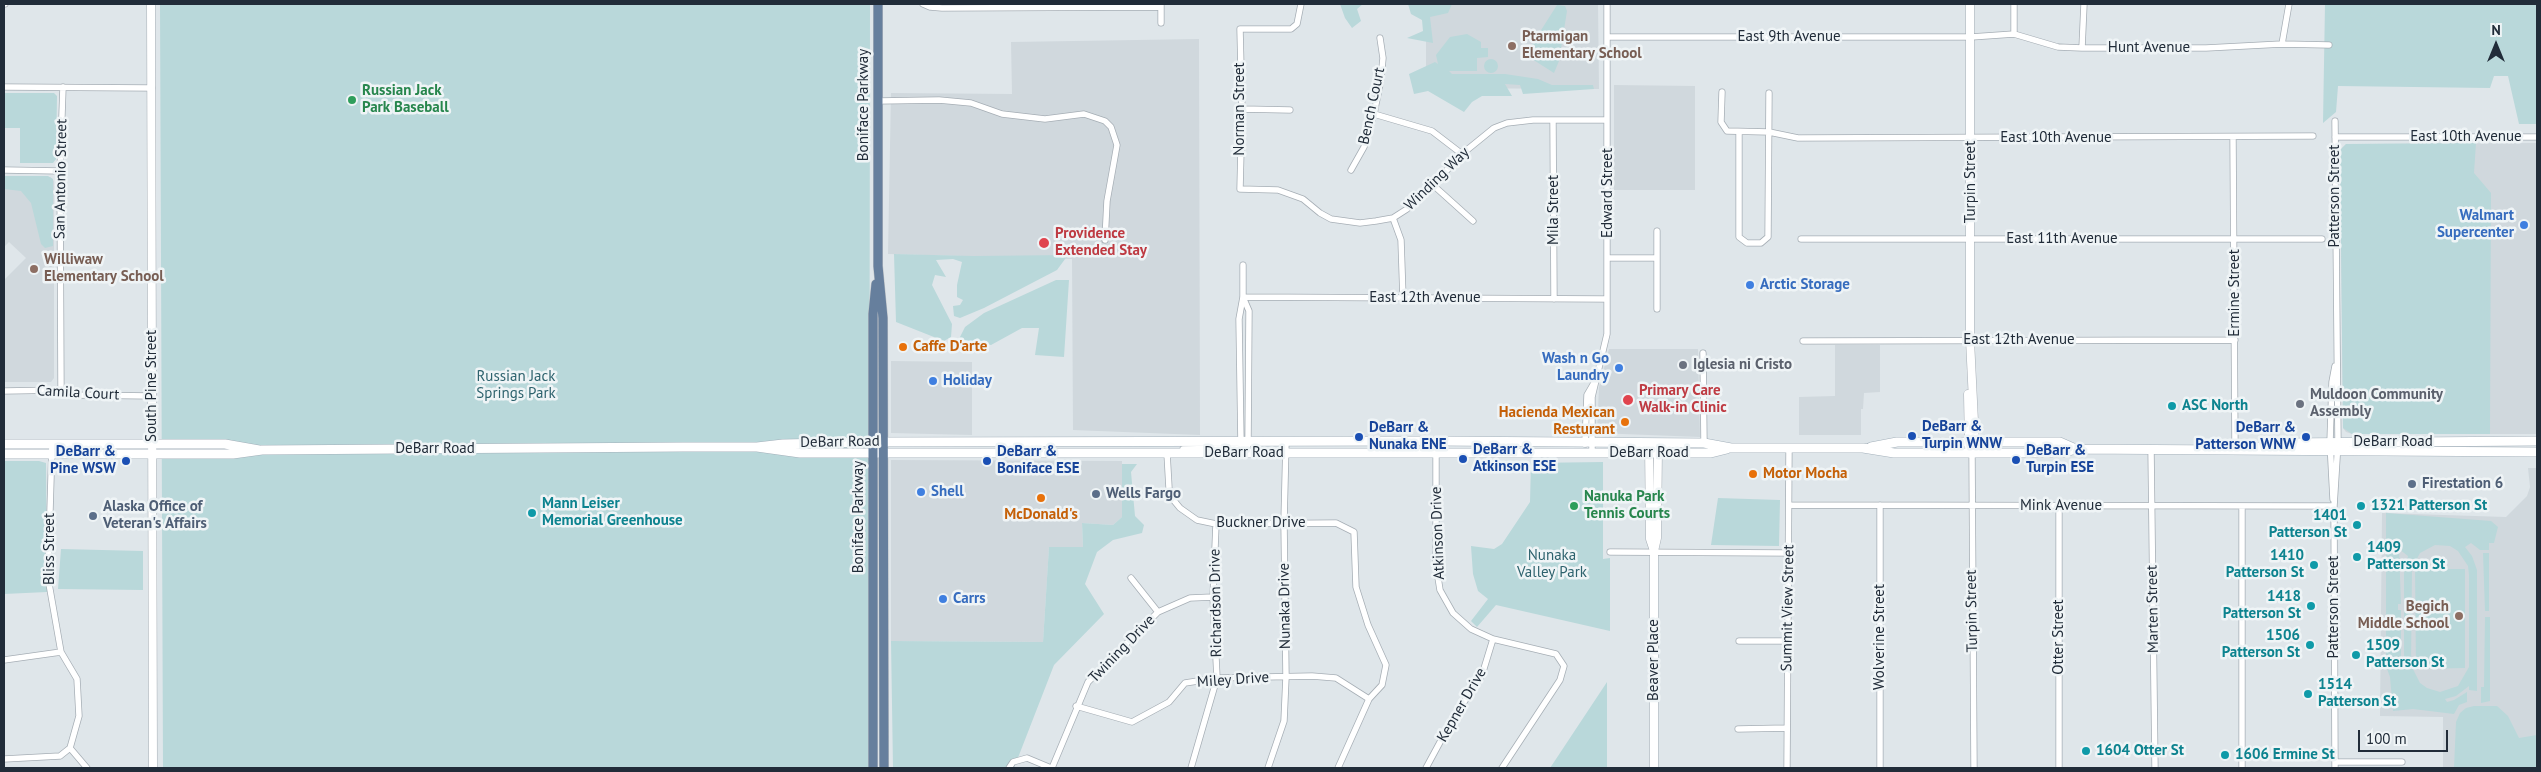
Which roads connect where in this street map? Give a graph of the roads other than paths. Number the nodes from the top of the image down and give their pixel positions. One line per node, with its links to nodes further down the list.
1 (151, 4): 24 (street, South Pine Street)
2 (878, 4): 27 (main road, Boniface Parkway)
3 (923, 4): 10 (street)
4 (1301, 4): 28 (street, Norman Street)
5 (1607, 4): 16 (street, Edward Street)
6 (1970, 4): 17 (street, Turpin Street)
7 (2014, 4): 15 (street)
8 (2084, 4): 21 (street)
9 (2289, 4): 19 (street)
10 (978, 5): 12 (street)
11 (1161, 5): 13 (street); 14 (street)
12 (1037, 6): 13 (street)
13 (1099, 6)
14 (1161, 23)
15 (2014, 34): 17 (street, Hunt Avenue); 21 (street, Hunt Avenue)
16 (1608, 37): 17 (street, East 9th Avenue); 31 (street, Edward Street)
17 (1971, 37): 39 (street, Turpin Street)
18 (1380, 38): 30 (street, Bench Court)
19 (2282, 44): 20 (street, Hunt Avenue); 21 (street, Hunt Avenue)
20 (2329, 45)
21 (2082, 48)
22 (4, 87): 23 (street)
23 (63, 88): 24 (street); 44 (street, San Antonio Street)
24 (152, 88): 70 (street, South Pine Street)
25 (1722, 92): 34 (street)
26 (1769, 93): 35 (street)
27 (878, 101): 53 (street); 58 (main road, Boniface Parkway)
28 (1242, 109): 29 (street); 46 (street, Norman Street)
29 (1290, 110)
30 (1374, 114): 41 (street); 43 (street, Bench Court)
31 (1607, 120): 32 (street, Winding Way); 55 (street, Edward Street)
32 (1553, 121): 41 (street, Winding Way); 61 (street, Mila Street)
33 (2335, 121): 40 (street, Patterson Street)
34 (1739, 132): 35 (street, East 10th Avenue); 35 (street)
35 (1769, 132): 39 (street, East 10th Avenue)
36 (2313, 136): 37 (street, East 10th Avenue)
37 (2233, 137): 39 (street, East 10th Avenue); 51 (street, Ermine Street)
38 (2537, 137): 40 (street, East 10th Avenue)
39 (1970, 138): 54 (street, Turpin Street)
40 (2335, 138): 80 (street, Patterson Street)
41 (1462, 154): 45 (street, Winding Way)
42 (4, 170): 44 (street)
43 (1350, 170)
44 (60, 171): 68 (street, San Antonio Street)
45 (1433, 185): 47 (street, Winding Way); 48 (street)
46 (1240, 189): 47 (street, Winding Way)
47 (1392, 218): 60 (street)
48 (1473, 221)
49 (1657, 231): 56 (street)
50 (1801, 238): 54 (street, East 11th Avenue)
51 (2234, 238): 52 (street, East 11th Avenue); 54 (street, East 11th Avenue); 65 (street, Ermine Street)
52 (2322, 239)
53 (1105, 240)
54 (1971, 240): 64 (street, Turpin Street)
55 (1608, 258): 56 (street); 62 (street, Edward Street)
56 (1657, 258): 63 (street)
57 (1242, 265): 59 (street)
58 (878, 266): 74 (main road, Boniface Parkway); 75 (main road, Boniface Parkway)
59 (1243, 297): 60 (street, East 12th Avenue); 86 (street); 86 (street)
60 (1403, 298): 61 (street, East 12th Avenue)
61 (1554, 299): 62 (street, East 12th Avenue)
62 (1606, 300): 78 (street, Edward Street)
63 (1657, 309)
64 (1970, 340): 65 (street, East 12th Avenue); 66 (street, East 12th Avenue); 79 (street, Turpin Street)
65 (2235, 340): 93 (street, Ermine Street)
66 (1803, 341)
67 (1703, 353): 82 (street)
68 (61, 390): 69 (street, Camila Court); 70 (street, Camila Court)
69 (4, 391)
70 (152, 396): 85 (street, South Pine Street)
71 (1436, 441): 77 (main road, DeBarr Road); 78 (main road, DeBarr Road); 110 (street, Atkinson Drive)
72 (2497, 441): 73 (main road, DeBarr Road); 80 (main road, DeBarr Road); 98 (main road)
73 (2537, 441)
74 (872, 442): 75 (main road, DeBarr Road); 87 (main road, DeBarr Road); 100 (main road, Boniface Parkway)
75 (884, 442): 76 (main road, DeBarr Road); 96 (main road, Boniface Parkway)
76 (1151, 442): 86 (main road, DeBarr Road); 101 (main road)
77 (1286, 442): 86 (main road, DeBarr Road); 104 (street, Nunaka Drive)
78 (1588, 442): 81 (main road, DeBarr Road); 111 (street, Edward Street)
79 (1971, 442): 90 (main road, DeBarr Road); 91 (main road, DeBarr Road); 106 (street, Turpin Street)
80 (2334, 442): 94 (main road, DeBarr Road); 97 (street, Patterson Street)
81 (1653, 443): 82 (main road, DeBarr Road); 105 (street, Beaver Place)
82 (1704, 443): 88 (main road, DeBarr Road)
83 (4, 444): 84 (main road, DeBarr Road)
84 (52, 444): 85 (main road, DeBarr Road); 108 (street, Bliss Street)
85 (152, 444): 95 (main road, DeBarr Road); 109 (street, South Pine Street)
86 (1244, 444): 102 (street); 103 (street)
87 (757, 447): 95 (main road, DeBarr Road); 100 (main road, DeBarr Road)
88 (1731, 448): 89 (main road, DeBarr Road); 105 (main road, DeBarr Road)
89 (1789, 448): 90 (main road, DeBarr Road); 112 (street, Summit View Street)
90 (1863, 448): 106 (main road, DeBarr Road)
91 (2076, 449): 92 (main road, DeBarr Road); 106 (main road, DeBarr Road)
92 (2151, 449): 93 (main road, DeBarr Road); 116 (street, Marten Street)
93 (2235, 449): 94 (main road, DeBarr Road)
94 (2249, 449): 97 (main road, DeBarr Road)
95 (262, 450): 109 (main road, DeBarr Road)
96 (884, 452): 100 (main road, DeBarr Road); 101 (main road, DeBarr Road); 145 (main road, Boniface Parkway)
97 (2334, 452): 98 (main road, DeBarr Road); 118 (street, Patterson Street)
98 (2419, 452): 99 (main road, DeBarr Road)
99 (2537, 452)
100 (872, 453): 144 (main road, Boniface Parkway)
101 (1083, 453): 102 (main road, DeBarr Road)
102 (1167, 453): 103 (main road, DeBarr Road); 120 (street, Buckner Drive)
103 (1262, 453): 104 (main road, DeBarr Road)
104 (1285, 453): 110 (main road, DeBarr Road); 119 (street, Nunaka Drive)
105 (1654, 453): 111 (main road, DeBarr Road); 121 (street, Beaver Place)
106 (1972, 453): 114 (street, Turpin Street)
107 (4, 454): 108 (main road, DeBarr Road)
108 (52, 454): 109 (main road, DeBarr Road); 130 (street, Bliss Street)
109 (152, 454): 143 (street, South Pine Street)
110 (1436, 454): 111 (main road, DeBarr Road); 127 (street, Atkinson Drive)
111 (1588, 454)
112 (1789, 505): 113 (street, Mink Avenue); 123 (street, Summit View Street)
113 (1880, 505): 114 (street, Mink Avenue); 155 (street, Wolverine Street)
114 (1971, 505): 115 (street, Mink Avenue); 156 (street, Turpin Street)
115 (2059, 506): 116 (street, Mink Avenue); 157 (street, Otter Street)
116 (2151, 506): 117 (street, Mink Avenue); 158 (street, Marten Street)
117 (2242, 506): 118 (street, Mink Avenue); 159 (street)
118 (2334, 506): 141 (street, Patterson Street)
119 (1284, 522): 120 (street, Buckner Drive); 132 (street, Nunaka Drive); 134 (street, Buckner Drive)
120 (1216, 524): 125 (street, Richardson Drive)
121 (1654, 551): 122 (street); 123 (street); 153 (street, Beaver Place)
122 (1610, 552)
123 (1789, 553): 129 (street, Summit View Street)
124 (1131, 578): 126 (street)
125 (1213, 597): 126 (street, Twining Drive); 133 (street, Richardson Drive)
126 (1158, 612): 135 (street, Twining Drive)
127 (1493, 639): 151 (street, Kepner Drive); 152 (street, Atkinson Drive)
128 (1739, 641): 129 (street)
129 (1788, 641): 136 (street, Summit View Street)
130 (61, 652): 131 (street); 138 (street)
131 (4, 660)
132 (1286, 677): 133 (street, Miley Drive); 134 (street, Miley Drive); 149 (street, Nunaka Drive)
133 (1217, 678): 135 (street, Miley Drive); 148 (street, Richardson Drive)
134 (1369, 700): 150 (street)
135 (1076, 706): 147 (street, Twining Drive)
136 (1788, 728): 137 (street); 154 (street, Summit View Street)
137 (1738, 729)
138 (70, 748): 139 (street); 142 (street)
139 (4, 759)
140 (2402, 762): 141 (street)
141 (2335, 765)
142 (87, 768)
143 (153, 768)
144 (873, 768)
145 (884, 768)
146 (1009, 768): 147 (street)
147 (1051, 768)
148 (1191, 768)
149 (1268, 768)
150 (1338, 768)
151 (1426, 768)
152 (1502, 768)
153 (1654, 768)
154 (1787, 768)
155 (1880, 768)
156 (1974, 768)
157 (2059, 768)
158 (2155, 768)
159 (2242, 768)

